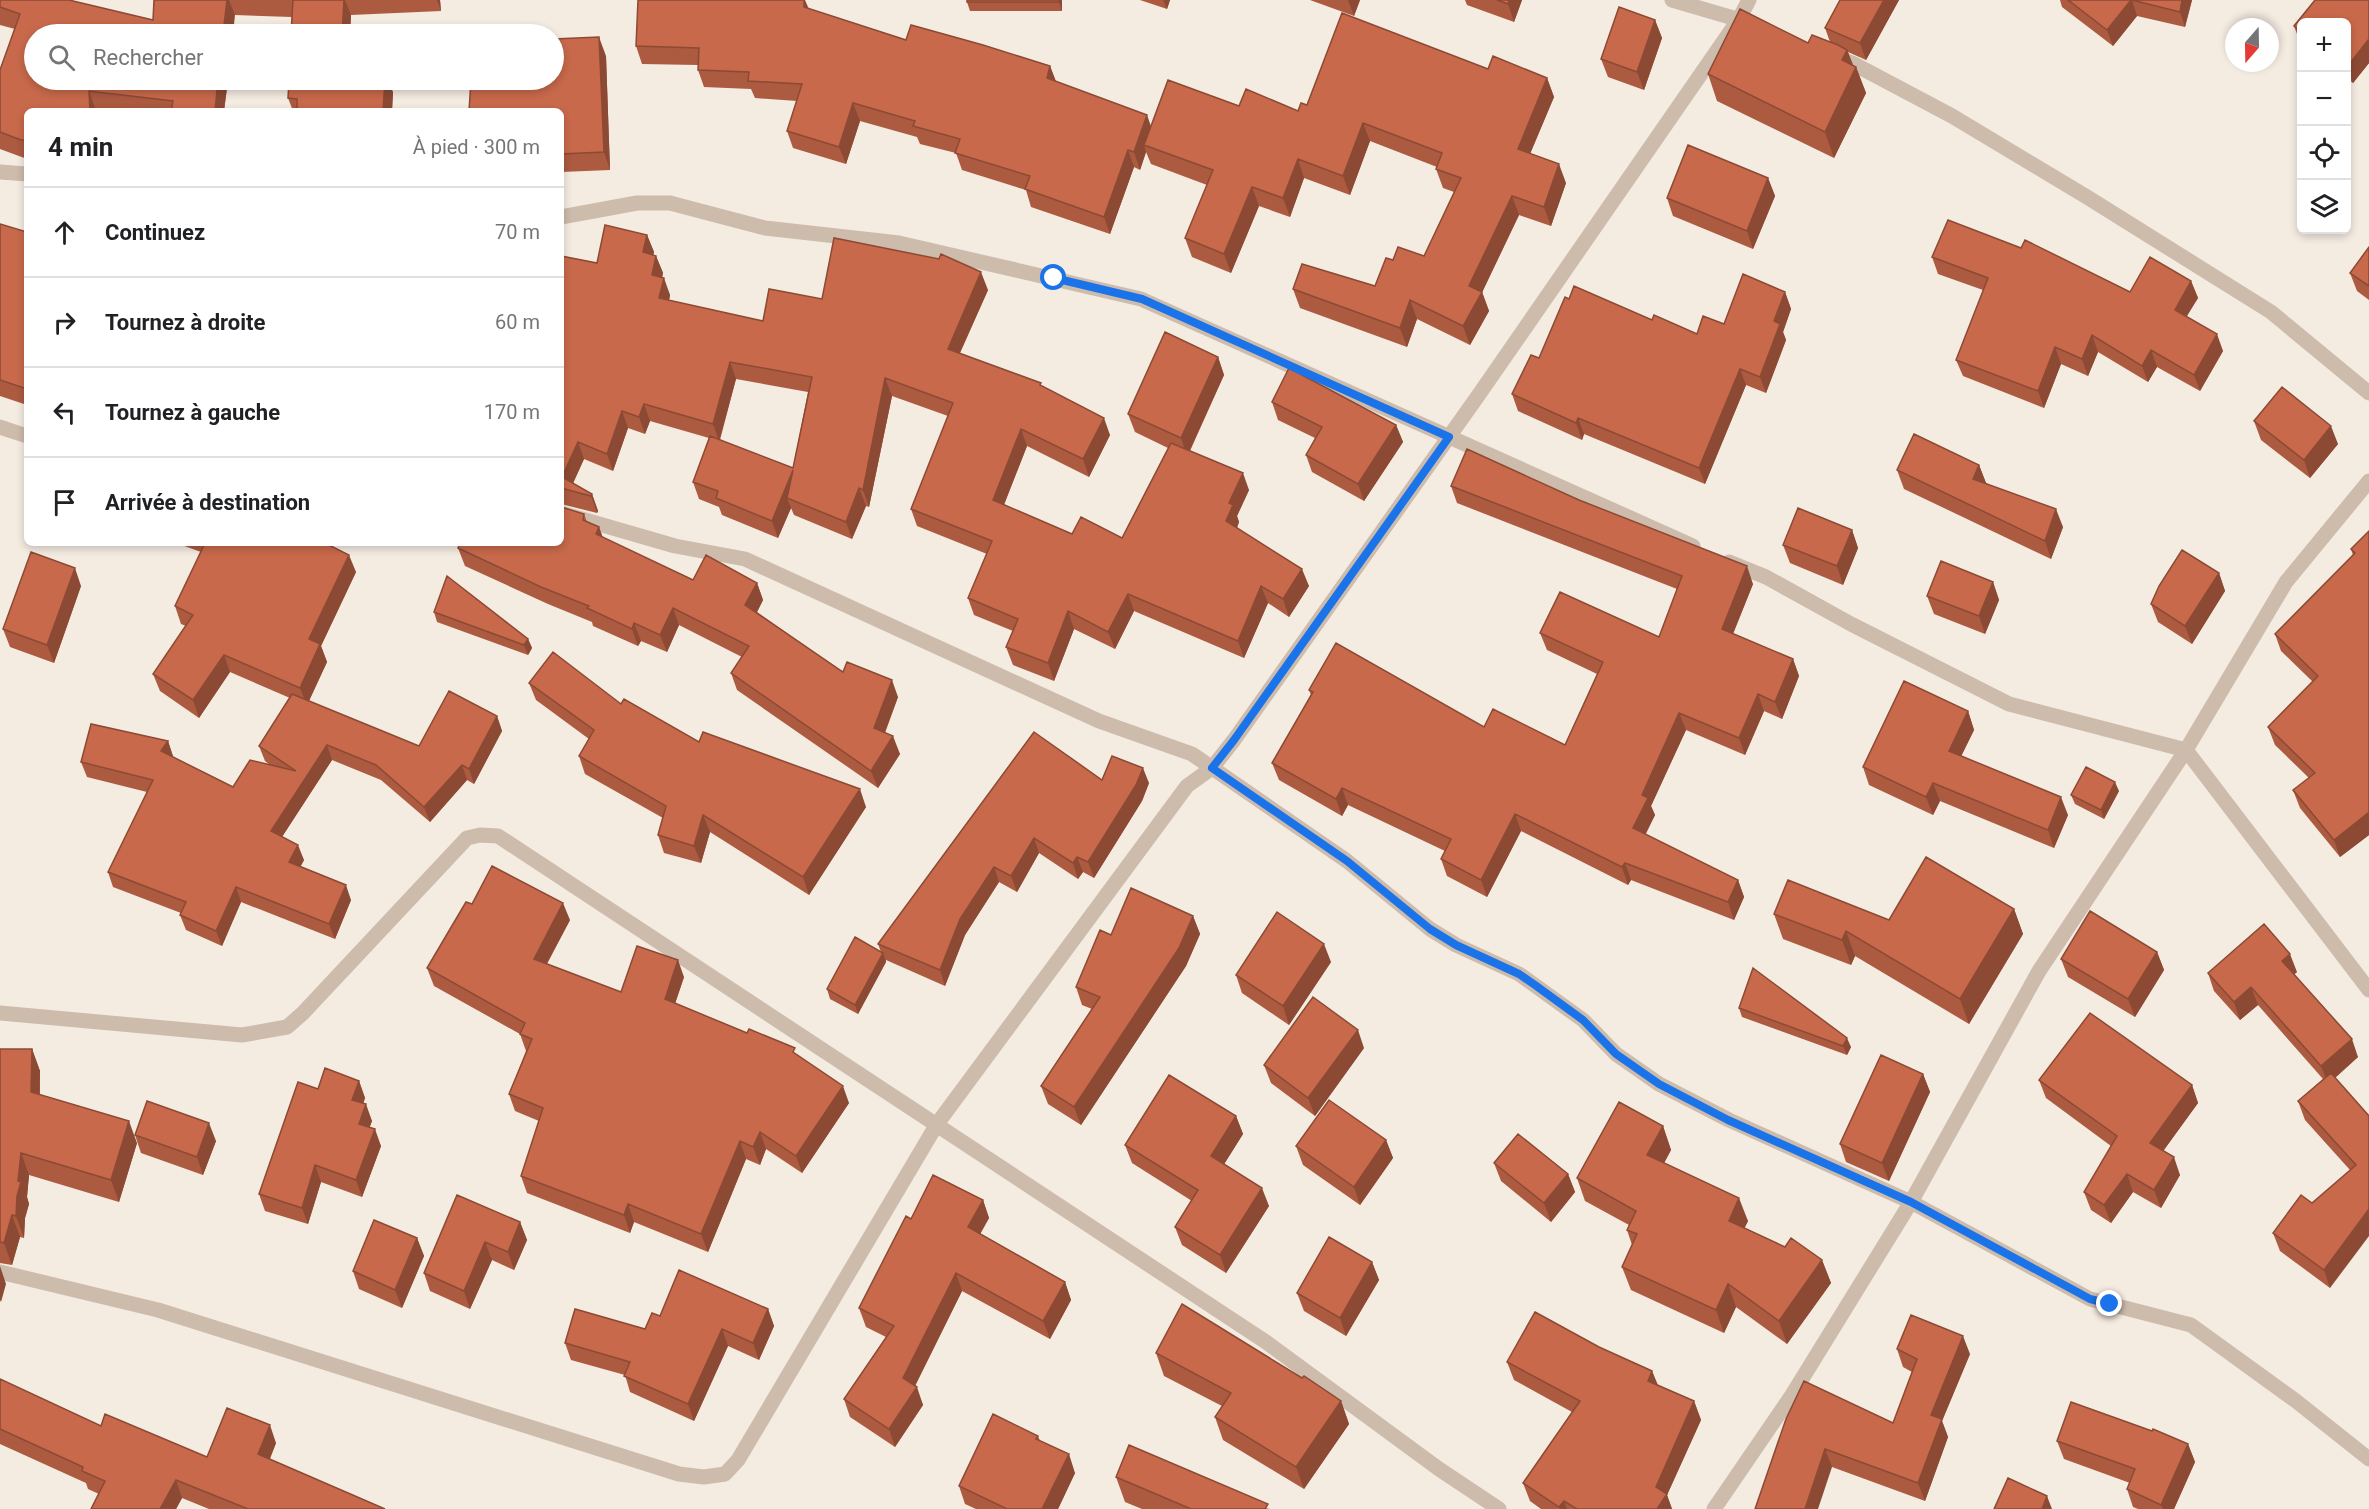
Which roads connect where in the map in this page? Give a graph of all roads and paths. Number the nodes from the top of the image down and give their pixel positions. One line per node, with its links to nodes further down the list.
1 (1672, 0): 3 (street)
2 (1749, 0): 3 (street)
3 (1739, 19): 4 (street); 12 (street)
4 (1760, 27)
5 (1821, 51): 9 (street)
6 (0, 172): 7 (street)
7 (24, 174)
8 (564, 216): 12 (street)
9 (2369, 393)
10 (0, 427): 11 (street)
11 (24, 435)
12 (1449, 437): 15 (street); 16 (street)
13 (2369, 482): 15 (street)
14 (564, 514): 16 (street)
15 (2186, 750): 17 (street); 20 (street)
16 (1212, 768): 19 (street); 20 (street)
17 (2369, 990)
18 (0, 1013): 19 (street)
19 (937, 1124): 21 (street); 23 (street)
20 (1911, 1202): 22 (street); 24 (street)
21 (0, 1272)
22 (2369, 1459)
23 (1499, 1509)
24 (1714, 1509)

